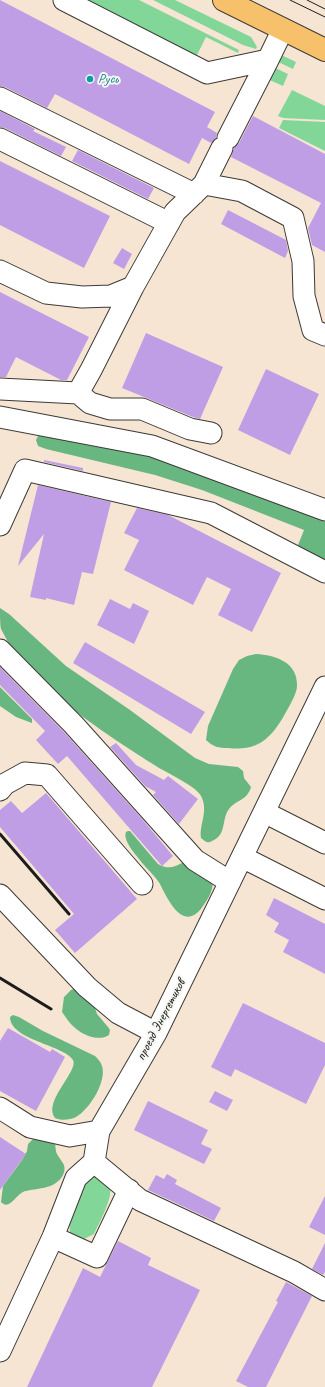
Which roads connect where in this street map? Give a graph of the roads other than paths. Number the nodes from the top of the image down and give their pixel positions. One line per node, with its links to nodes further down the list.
1 (64, 0): 5 (street)
2 (224, 0): 3 (main road)
3 (283, 29): 4 (main road); 5 (street)
4 (325, 50)
5 (268, 60): 8 (street)
6 (0, 98): 8 (street)
7 (0, 139): 9 (street)
8 (199, 189): 9 (street); 12 (street)
9 (169, 223): 11 (street)
10 (0, 271): 11 (street)
11 (133, 288): 14 (street)
12 (325, 335)
13 (0, 390): 14 (street)
14 (78, 393): 16 (street)
15 (0, 417): 17 (street)
16 (211, 433)
17 (325, 510)
18 (0, 525): 19 (street)
19 (325, 572)
20 (0, 650): 26 (street)
21 (325, 688): 23 (street, проезд Энергетиков)
22 (0, 790): 27 (street)
23 (264, 812): 24 (street); 25 (street, проезд Энергетиков)
24 (325, 843)
25 (242, 857): 26 (street, проезд Энергетиков); 29 (street)
26 (230, 882): 30 (street, проезд Энергетиков)
27 (142, 884)
28 (0, 895): 30 (street)
29 (325, 899)
30 (156, 1033): 32 (street, проезд Энергетиков)
31 (0, 1109): 32 (street)
32 (99, 1131): 33 (street, проезд Энергетиков)
33 (94, 1162): 34 (street); 35 (street)
34 (129, 1190): 35 (street); 36 (street)
35 (53, 1237): 37 (street)
36 (325, 1290)
37 (5, 1325): 38 (street)
38 (0, 1351)

